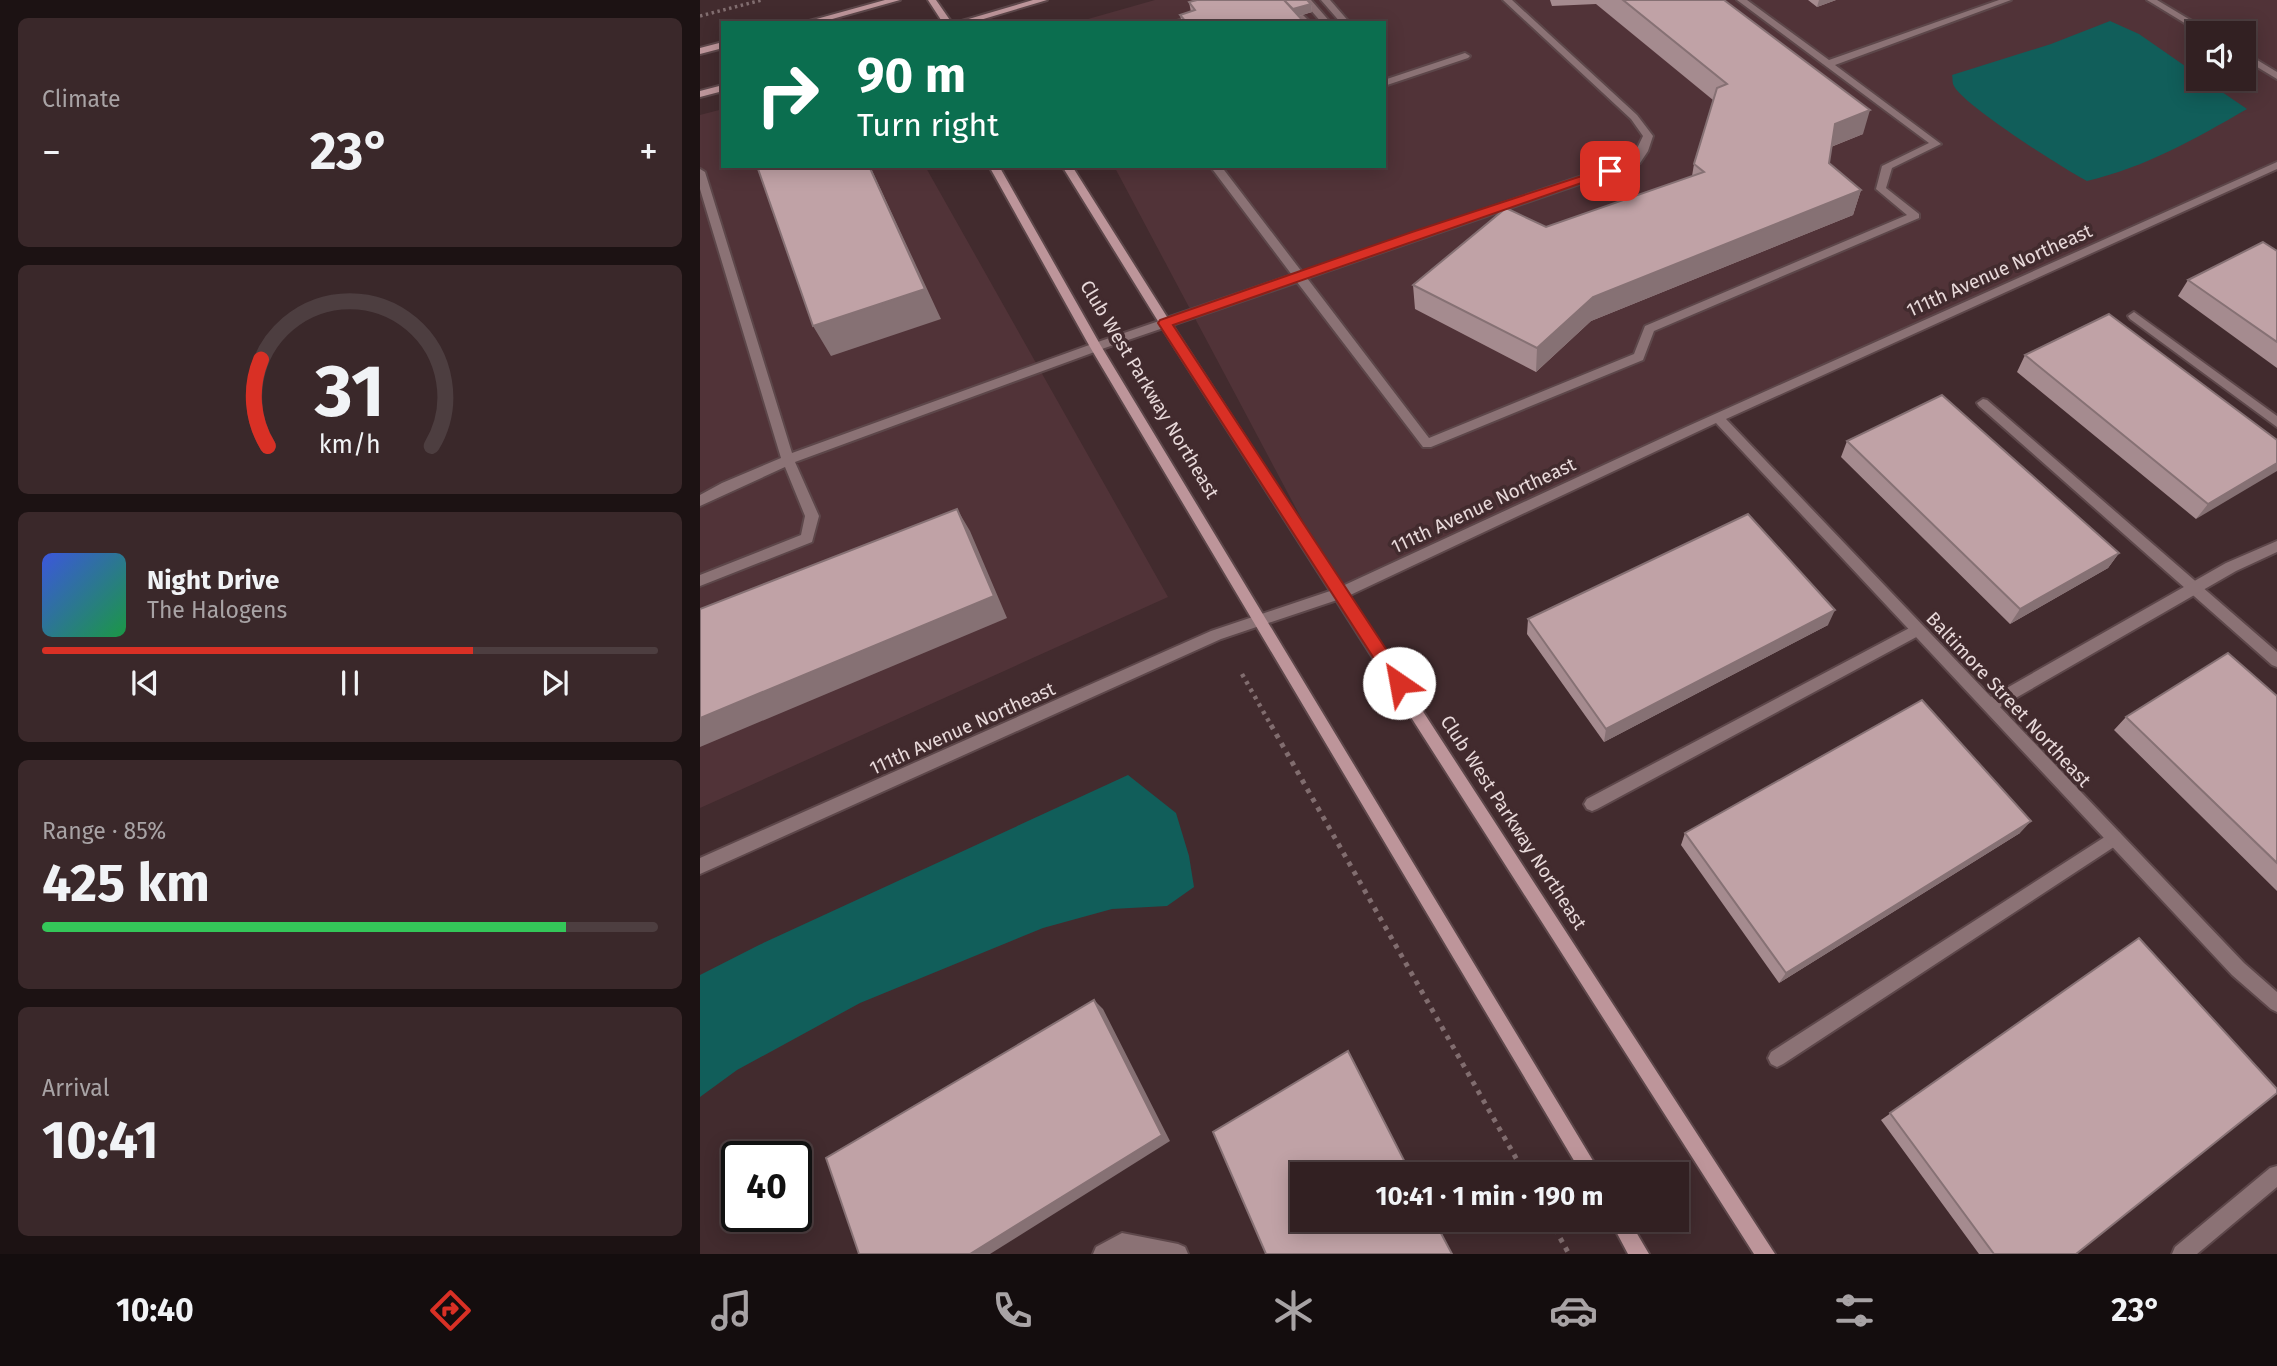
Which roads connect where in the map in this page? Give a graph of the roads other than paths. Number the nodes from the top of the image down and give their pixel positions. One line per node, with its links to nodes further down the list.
1 (896, 0): 11 (street)
2 (932, 0): 12 (street)
3 (1043, 0): 13 (street)
4 (1306, 0): 15 (street)
5 (1325, 0): 16 (street)
6 (1507, 0): 32 (street)
7 (1741, 0): 22 (street)
8 (2007, 0): 22 (street)
9 (2151, 0): 17 (street)
10 (1204, 15): 14 (street)
11 (814, 21)
12 (947, 21)
13 (967, 21)
14 (1183, 21)
15 (1325, 21)
16 (1344, 21)
17 (2187, 21)
18 (721, 46): 19 (street)
19 (700, 51)
20 (1465, 56): 24 (street)
21 (2256, 63): 23 (street)
22 (1828, 64): 32 (street)
23 (2277, 76)
24 (1386, 82)
25 (721, 89): 26 (street)
26 (700, 94)
27 (2277, 166): 37 (street, 111th Avenue Northeast)
28 (996, 168): 35 (street, Club West Parkway Northeast)
29 (1068, 168): 34 (street, Club West Parkway Northeast)
30 (1217, 168): 32 (street)
31 (700, 172): 39 (street)
32 (1300, 276): 34 (street)
33 (2134, 316): 38 (street)
34 (1165, 323): 35 (street); 44 (street, Club West Parkway Northeast)
35 (1096, 347): 39 (street); 45 (street, Club West Parkway Northeast)
36 (1983, 403): 43 (street)
37 (1718, 418): 44 (street, 111th Avenue Northeast); 46 (street, Baltimore Street Northeast)
38 (2277, 422)
39 (788, 460): 40 (street); 42 (street)
40 (700, 501)
41 (2277, 546): 43 (street)
42 (700, 581)
43 (2196, 588): 47 (street); 48 (street)
44 (1341, 593): 45 (street, 111th Avenue Northeast); 60 (street, Club West Parkway Northeast)
45 (1261, 620): 51 (street, 111th Avenue Northeast); 54 (street, Club West Parkway Northeast)
46 (1917, 630): 48 (street, Baltimore Street Northeast); 49 (street)
47 (2277, 661)
48 (1988, 706): 50 (street, Baltimore Street Northeast)
49 (1592, 804)
50 (2114, 838): 52 (street, Baltimore Street Northeast); 53 (street)
51 (700, 866)
52 (2277, 1003)
53 (1777, 1058)
54 (1585, 1162)
55 (2277, 1175): 61 (street)
56 (1626, 1232): 59 (street)
57 (1103, 1254): 58 (street)
58 (1178, 1254)
59 (1639, 1254)
60 (1765, 1254)
61 (2182, 1254)

